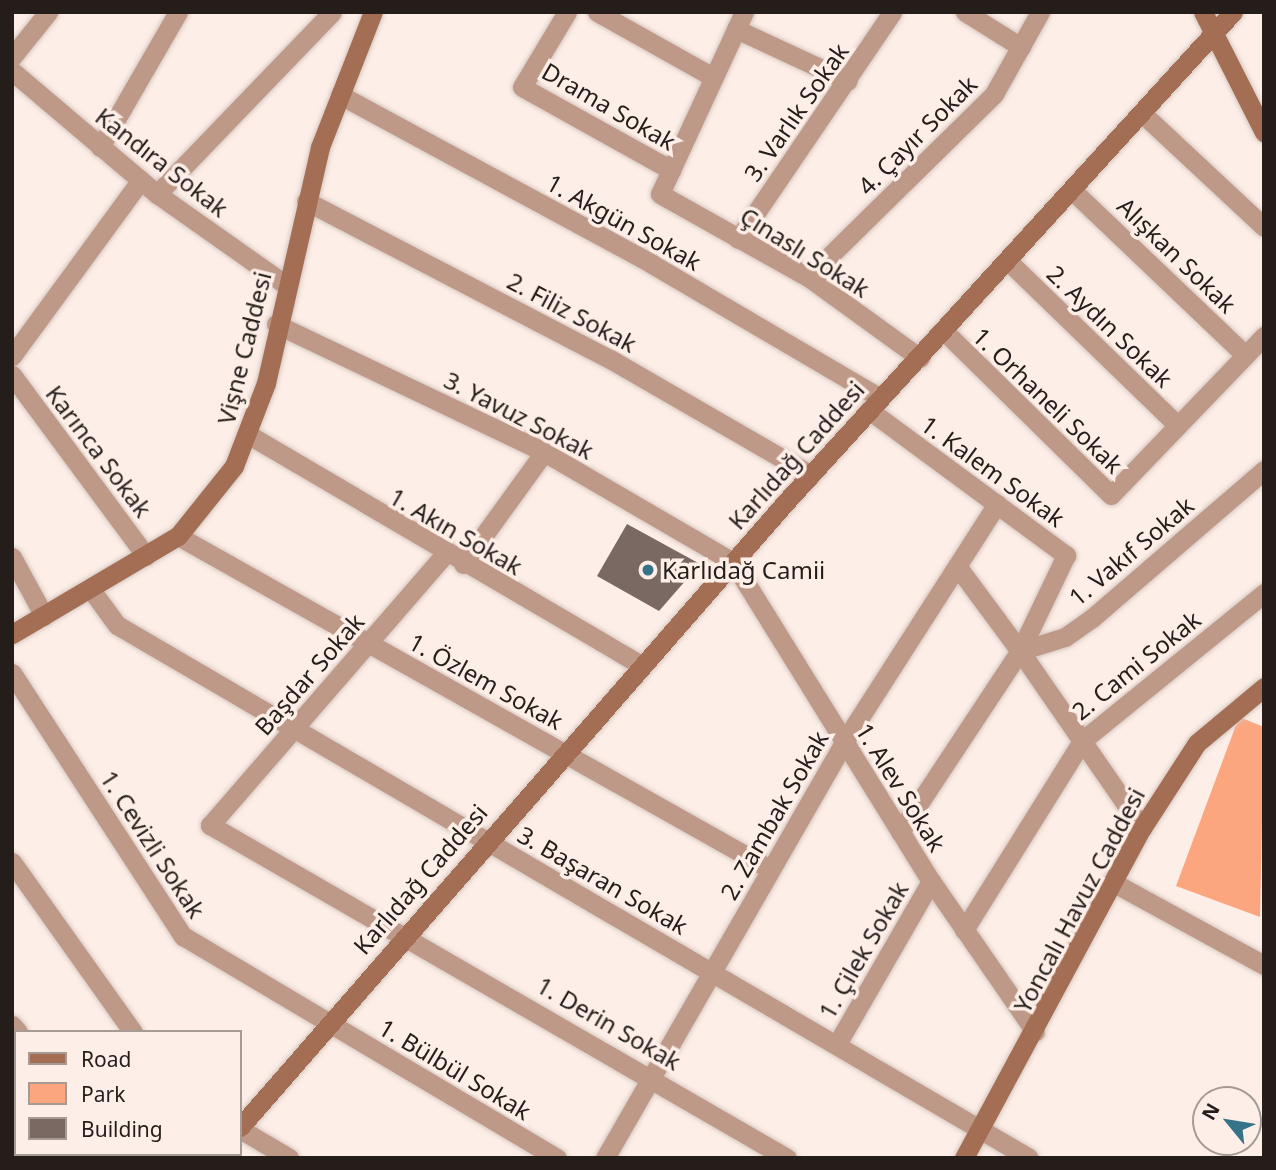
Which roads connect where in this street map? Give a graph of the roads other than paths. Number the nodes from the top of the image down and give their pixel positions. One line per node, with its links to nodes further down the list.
1 (48, 12): 16 (street)
2 (178, 12): 25 (street)
3 (332, 12): 29 (street)
4 (373, 12): 22 (main road, Vişne Caddesi)
5 (567, 12): 26 (street, Drama Sokak)
6 (597, 12): 12 (street)
7 (892, 12): 21 (street, 3. Varlık Sokak)
8 (965, 12): 17 (street)
9 (1041, 12): 17 (street, 4. Çayır Sokak)
10 (1203, 12): 15 (main road)
11 (1233, 12): 15 (main road, Karlıdağ Caddesi)
12 (620, 18): 20 (street)
13 (740, 21): 20 (street); 21 (street)
14 (12, 25): 16 (street)
15 (1213, 36): 23 (main road, Karlıdağ Caddesi); 24 (main road)
16 (27, 39): 18 (street)
17 (1021, 47): 34 (street, 4. Çayır Sokak)
18 (12, 57)
19 (12, 71): 25 (street, Kandıra Sokak)
20 (713, 77): 26 (street)
21 (848, 81): 32 (street, 3. Varlık Sokak)
22 (340, 95): 30 (main road, Vişne Caddesi); 43 (street, 1. Akgün Sokak)
23 (1144, 115): 28 (main road, Karlıdağ Caddesi); 31 (street)
24 (1264, 132)
25 (100, 147): 27 (street, Kandıra Sokak)
26 (671, 170): 32 (street, Çınaslı Sokak)
27 (141, 180): 29 (street, Kandıra Sokak); 40 (street)
28 (1074, 192): 33 (main road, Karlıdağ Caddesi); 39 (street, Alışkan Sokak)
29 (157, 194): 35 (street, Kandıra Sokak)
30 (306, 201): 35 (main road, Vişne Caddesi); 48 (street, 2. Filiz Sokak)
31 (1264, 227)
32 (738, 239): 34 (street, Çınaslı Sokak)
33 (1009, 262): 37 (main road, Karlıdağ Caddesi); 44 (street, 2. Aydın Sokak)
34 (808, 277): 41 (street, Çınaslı Sokak)
35 (286, 285): 36 (main road, Vişne Caddesi)
36 (276, 324): 45 (main road, Vişne Caddesi); 46 (street, 3. Yavuz Sokak)
37 (944, 331): 41 (main road, Karlıdağ Caddesi); 44 (street, 1. Orhaneli Sokak)
38 (1264, 335): 39 (street, 1. Orhaneli Sokak)
39 (1245, 355): 44 (street, 1. Orhaneli Sokak)
40 (12, 356)
41 (920, 358): 43 (main road, Karlıdağ Caddesi)
42 (12, 375): 52 (street, Karınca Sokak)
43 (874, 404): 48 (main road, Karlıdağ Caddesi); 49 (street, 1. Kalem Sokak)
44 (1178, 426)
45 (249, 435): 50 (main road, Vişne Caddesi); 51 (street, 1. Akın Sokak)
46 (544, 452): 54 (street, 3. Yavuz Sokak); 55 (street)
47 (1264, 470): 62 (street, 1. Vakıf Sokak)
48 (811, 475): 54 (main road, Karlıdağ Caddesi)
49 (997, 505): 56 (street, 2. Zambak Sokak); 62 (street, 1. Kalem Sokak)
50 (177, 536): 52 (main road, Vişne Caddesi); 61 (street, 1. Özlem Sokak)
51 (444, 554): 55 (street, 1. Akın Sokak); 61 (street, Başdar Sokak)
52 (146, 556): 57 (main road, Vişne Caddesi)
53 (12, 557): 59 (street)
54 (733, 562): 63 (main road, Karlıdağ Caddesi); 68 (street, 1. Alev Sokak)
55 (463, 564): 63 (street, 1. Akın Sokak)
56 (957, 566): 62 (street); 68 (street, 2. Zambak Sokak)
57 (92, 591): 59 (main road, Vişne Caddesi); 66 (street, 3. Başaran Sokak)
58 (1264, 593): 67 (street, 2. Cami Sokak)
59 (44, 615): 60 (main road, Vişne Caddesi)
60 (12, 634)
61 (368, 643): 66 (street, Başdar Sokak); 69 (street, 1. Özlem Sokak)
62 (1020, 651): 67 (street); 72 (street)
63 (641, 665): 69 (main road, Karlıdağ Caddesi)
64 (12, 673): 82 (street, 1. Cevizli Sokak)
65 (1264, 687): 71 (main road, Yoncalı Havuz Caddesi)
66 (292, 730): 70 (street, Başdar Sokak); 73 (street, 3. Başaran Sokak)
67 (1082, 741): 71 (street); 78 (street, 2. Cami Sokak)
68 (844, 742): 72 (street, 1. Alev Sokak); 75 (street, 2. Zambak Sokak)
69 (564, 753): 73 (main road, Karlıdağ Caddesi); 75 (street, 1. Özlem Sokak)
70 (210, 825): 79 (street, 1. Derin Sokak)
71 (1142, 828): 77 (main road, Yoncalı Havuz Caddesi)
72 (900, 832): 76 (street, 1. Alev Sokak)
73 (485, 841): 79 (main road, Karlıdağ Caddesi); 81 (street, 3. Başaran Sokak)
74 (12, 862): 83 (street)
75 (770, 869): 81 (street, 2. Zambak Sokak)
76 (931, 881): 78 (street, 1. Alev Sokak); 85 (street, 1. Çilek Sokak)
77 (1114, 883): 80 (street); 84 (main road, Yoncalı Havuz Caddesi)
78 (964, 930): 84 (street, 1. Alev Sokak)
79 (405, 934): 82 (main road, Karlıdağ Caddesi); 86 (street, 1. Derin Sokak)
80 (1264, 965)
81 (713, 971): 85 (street, 3. Başaran Sokak); 86 (street, 2. Zambak Sokak)
82 (328, 1023): 87 (main road, Karlıdağ Caddesi); 90 (street, 1. Bülbül Sokak)
83 (132, 1030)
84 (1035, 1032): 88 (main road, Yoncalı Havuz Caddesi)
85 (837, 1044): 88 (street, 3. Başaran Sokak)
86 (651, 1075): 91 (street, 2. Zambak Sokak); 92 (street, 1. Derin Sokak)
87 (243, 1119): 89 (street)
88 (981, 1129): 93 (main road, Yoncalı Havuz Caddesi); 94 (street, 3. Başaran Sokak)
89 (289, 1158)
90 (557, 1158)
91 (605, 1158)
92 (787, 1158)
93 (964, 1158)
94 (1029, 1158)

